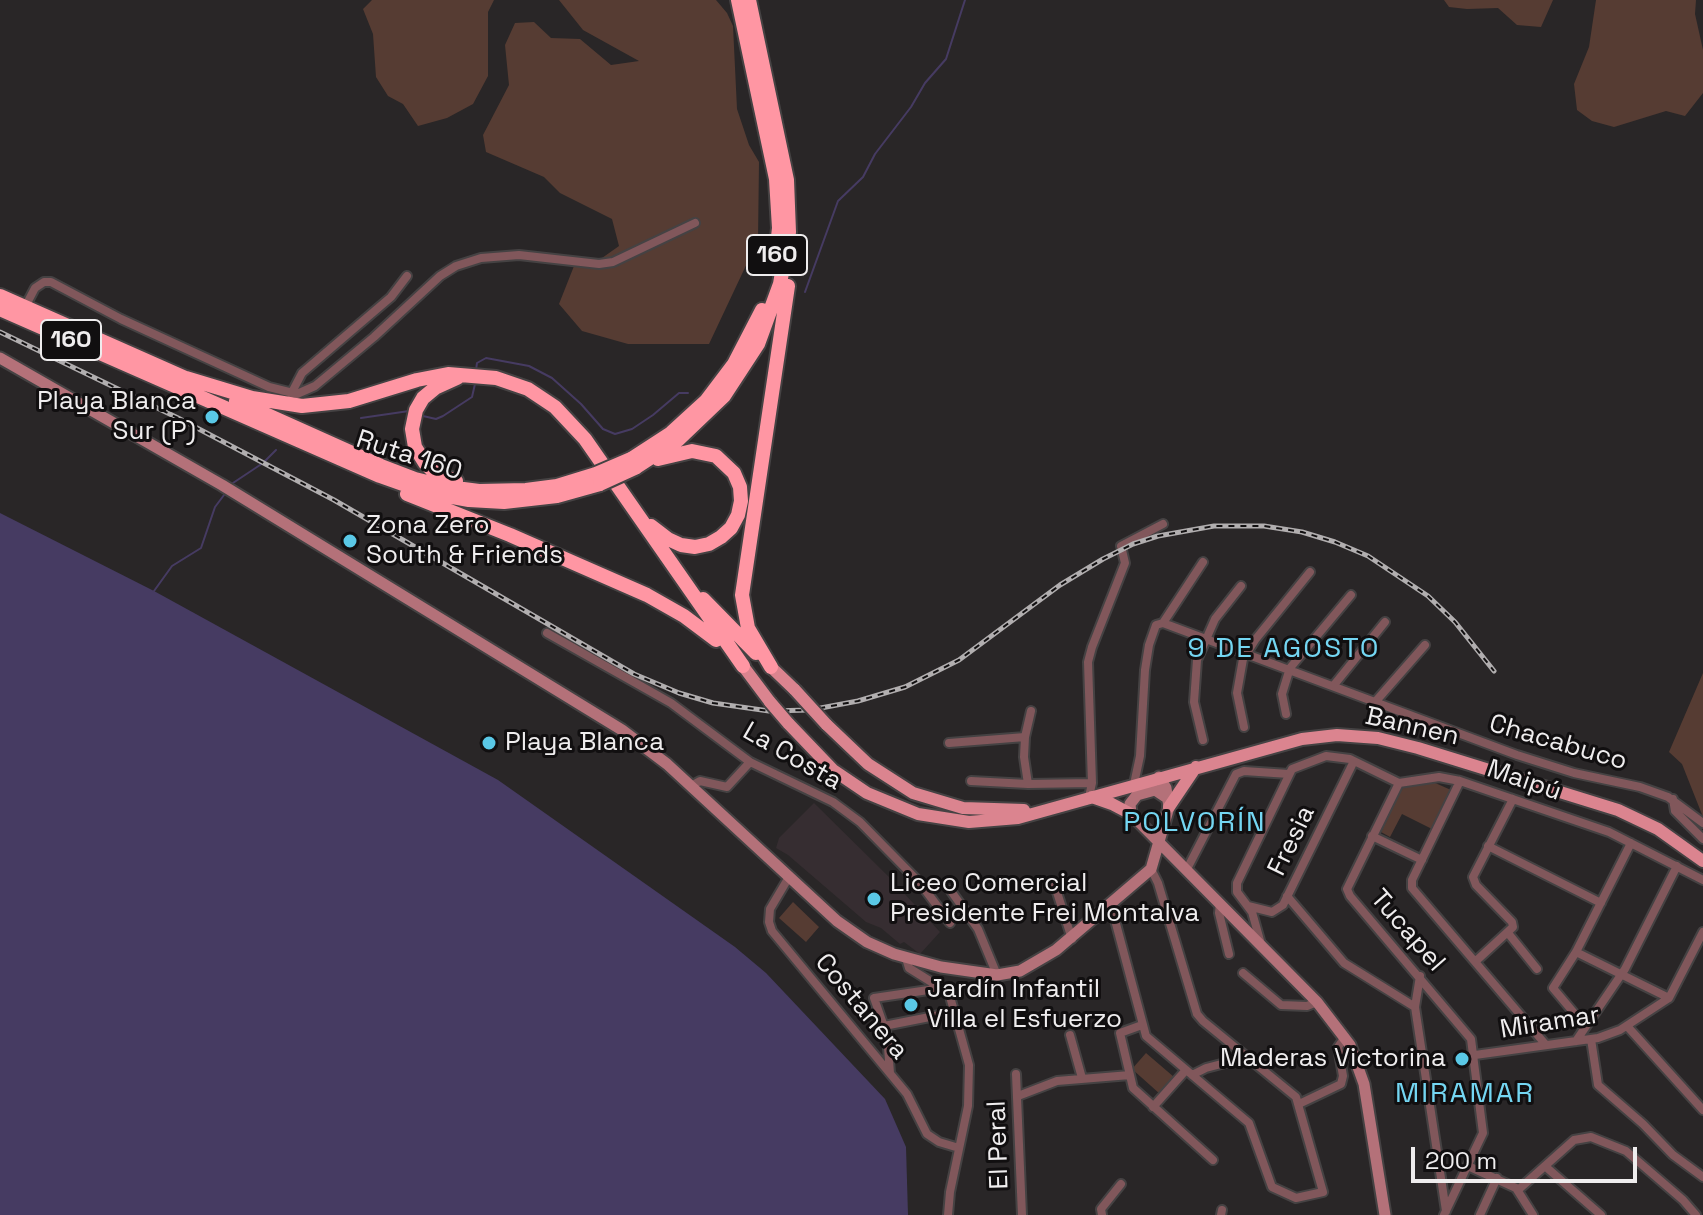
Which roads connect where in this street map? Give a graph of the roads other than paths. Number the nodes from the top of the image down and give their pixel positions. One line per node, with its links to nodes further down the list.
1 (738, 0): 13 (highway, Ruta 160 / 160)
2 (749, 0): 4 (highway, Ruta 160 / 160)
3 (695, 223): 12 (street)
4 (789, 232): 13 (highway, Ruta 160 / 160); 31 (highway)
5 (407, 276): 12 (street)
6 (0, 296): 7 (highway, Ruta 160 / 160)
7 (25, 307): 11 (highway, Ruta 160 / 160); 12 (street)
8 (0, 309): 14 (highway, Ruta 160 / 160)
9 (0, 358): 52 (street)
10 (475, 375): 11 (highway); 16 (highway); 17 (highway)
11 (186, 378): 16 (highway, Ruta 160 / 160)
12 (291, 394)
13 (633, 463): 15 (highway, Ruta 160 / 160, bridge); 17 (highway)
14 (365, 469): 15 (highway, Ruta 160 / 160); 30 (highway)
15 (598, 479): 16 (highway, Ruta 160 / 160)
16 (495, 492)
17 (637, 514): 20 (highway)
18 (1163, 524): 48 (street)
19 (1203, 562): 25 (street)
20 (673, 566): 30 (highway); 31 (highway)
21 (1310, 572): 29 (street)
22 (1241, 586): 27 (street)
23 (1351, 595): 32 (street)
24 (1385, 622): 33 (street)
25 (1163, 623): 27 (street, Chacabuco); 51 (street)
26 (547, 633): 42 (street, La Costa)
27 (1205, 638): 29 (street, Chacabuco); 39 (street)
28 (1425, 645): 34 (street)
29 (1246, 653): 32 (street, Chacabuco); 37 (street)
30 (743, 666): 56 (main road, bridge)
31 (771, 667): 56 (main road, bridge)
32 (1290, 668): 33 (street, Chacabuco); 36 (street)
33 (1334, 685): 34 (street, Chacabuco)
34 (1376, 701): 55 (street, Chacabuco)
35 (1031, 711): 38 (street)
36 (1286, 714)
37 (1244, 727)
38 (1025, 737): 40 (street); 50 (street)
39 (1203, 740)
40 (949, 743)
41 (1354, 761): 44 (street); 49 (street); 74 (street, Fresia)
42 (750, 762): 52 (street); 79 (street, La Costa)
43 (1196, 767): 45 (main road, Bannen); 57 (main road); 66 (main road, Bannen)
44 (1289, 774): 69 (street); 78 (street)
45 (1159, 777): 51 (main road, Bannen); 57 (street)
46 (971, 781): 50 (street)
47 (1460, 781): 49 (street, Maipú); 54 (street, Maipú); 65 (street)
48 (1092, 783): 50 (street); 53 (street)
49 (1399, 783): 60 (street, Tucapel)
50 (1028, 784)
51 (1134, 784): 53 (main road, Bannen); 58 (street)
52 (691, 786): 70 (street)
53 (1089, 797): 56 (main road, Bannen); 58 (main road)
54 (1513, 799): 63 (street, Maipú); 64 (street)
55 (1673, 799): 59 (street, Chacabuco); 61 (street)
56 (1051, 807)
57 (1167, 807): 58 (street); 58 (street); 62 (street)
58 (1133, 812): 62 (street)
59 (1703, 823)
60 (1372, 836): 65 (street); 92 (street, Tucapel)
61 (1703, 839)
62 (1160, 842): 68 (street); 69 (street)
63 (1631, 843): 67 (street, Maipú); 76 (street)
64 (1488, 846): 76 (street); 81 (street)
65 (1422, 860): 87 (street)
66 (1703, 861)
67 (1677, 866): 71 (street, Maipú); 91 (street)
68 (1151, 869): 77 (street); 108 (street)
69 (1187, 869): 75 (street)
70 (789, 877): 86 (street); 110 (street, Costanera)
71 (1703, 880)
72 (1055, 886): 82 (street)
73 (951, 891): 90 (street)
74 (1287, 896): 78 (street, Fresia); 96 (street)
75 (1220, 902): 83 (street); 85 (street)
76 (1601, 903): 84 (street)
77 (1111, 905): 82 (street); 98 (street)
78 (1248, 906): 83 (street)
79 (950, 923)
80 (1703, 932): 94 (street, Miramar)
81 (1508, 933): 87 (street); 88 (street)
82 (1072, 939): 90 (street)
83 (1261, 944): 95 (street)
84 (1576, 952): 91 (street); 100 (street)
85 (1229, 954)
86 (906, 958): 90 (street); 93 (street)
87 (1476, 961): 106 (street)
88 (1537, 969)
89 (1243, 973): 95 (street)
90 (997, 975)
91 (1622, 975): 94 (street); 100 (street)
92 (1420, 976): 96 (street); 107 (street, Tucapel)
93 (942, 988): 97 (street); 99 (street)
94 (1669, 998): 101 (street, Miramar)
95 (1317, 1002): 103 (street)
96 (1415, 1007): 126 (street)
97 (955, 1012): 99 (street); 118 (street)
98 (1142, 1025): 109 (street); 112 (street)
99 (884, 1026): 110 (street)
100 (1585, 1026): 105 (street)
101 (1627, 1026): 104 (street, Miramar); 117 (street)
102 (1070, 1035): 113 (street)
103 (1345, 1037): 115 (street); 130 (street)
104 (1591, 1039): 105 (street, Miramar); 122 (street)
105 (1576, 1041): 106 (street, Miramar)
106 (1546, 1045): 107 (street, Miramar)
107 (1475, 1055): 120 (street, Miramar)
108 (1248, 1057): 109 (street); 115 (street)
109 (1189, 1072): 115 (street); 116 (street)
110 (890, 1074): 118 (street, Costanera)
111 (1016, 1074): 114 (street, El Peral)
112 (1130, 1075): 113 (street); 116 (street)
113 (1082, 1078): 114 (street)
114 (1018, 1096): 128 (street, El Peral)
115 (1299, 1104)
116 (1153, 1107): 119 (street)
117 (1703, 1110)
118 (959, 1148): 127 (street)
119 (1213, 1160)
120 (1468, 1166): 123 (street); 126 (street, Miramar)
121 (1546, 1167): 125 (street); 133 (street); 134 (street)
122 (1703, 1177)
123 (1497, 1178): 125 (street); 131 (street)
124 (1121, 1184): 129 (street)
125 (1518, 1190): 132 (street)
126 (1445, 1213)
127 (948, 1215)
128 (1022, 1215)
129 (1102, 1215)
130 (1385, 1215)
131 (1480, 1215)
132 (1533, 1215)
133 (1601, 1215)
134 (1696, 1215)

